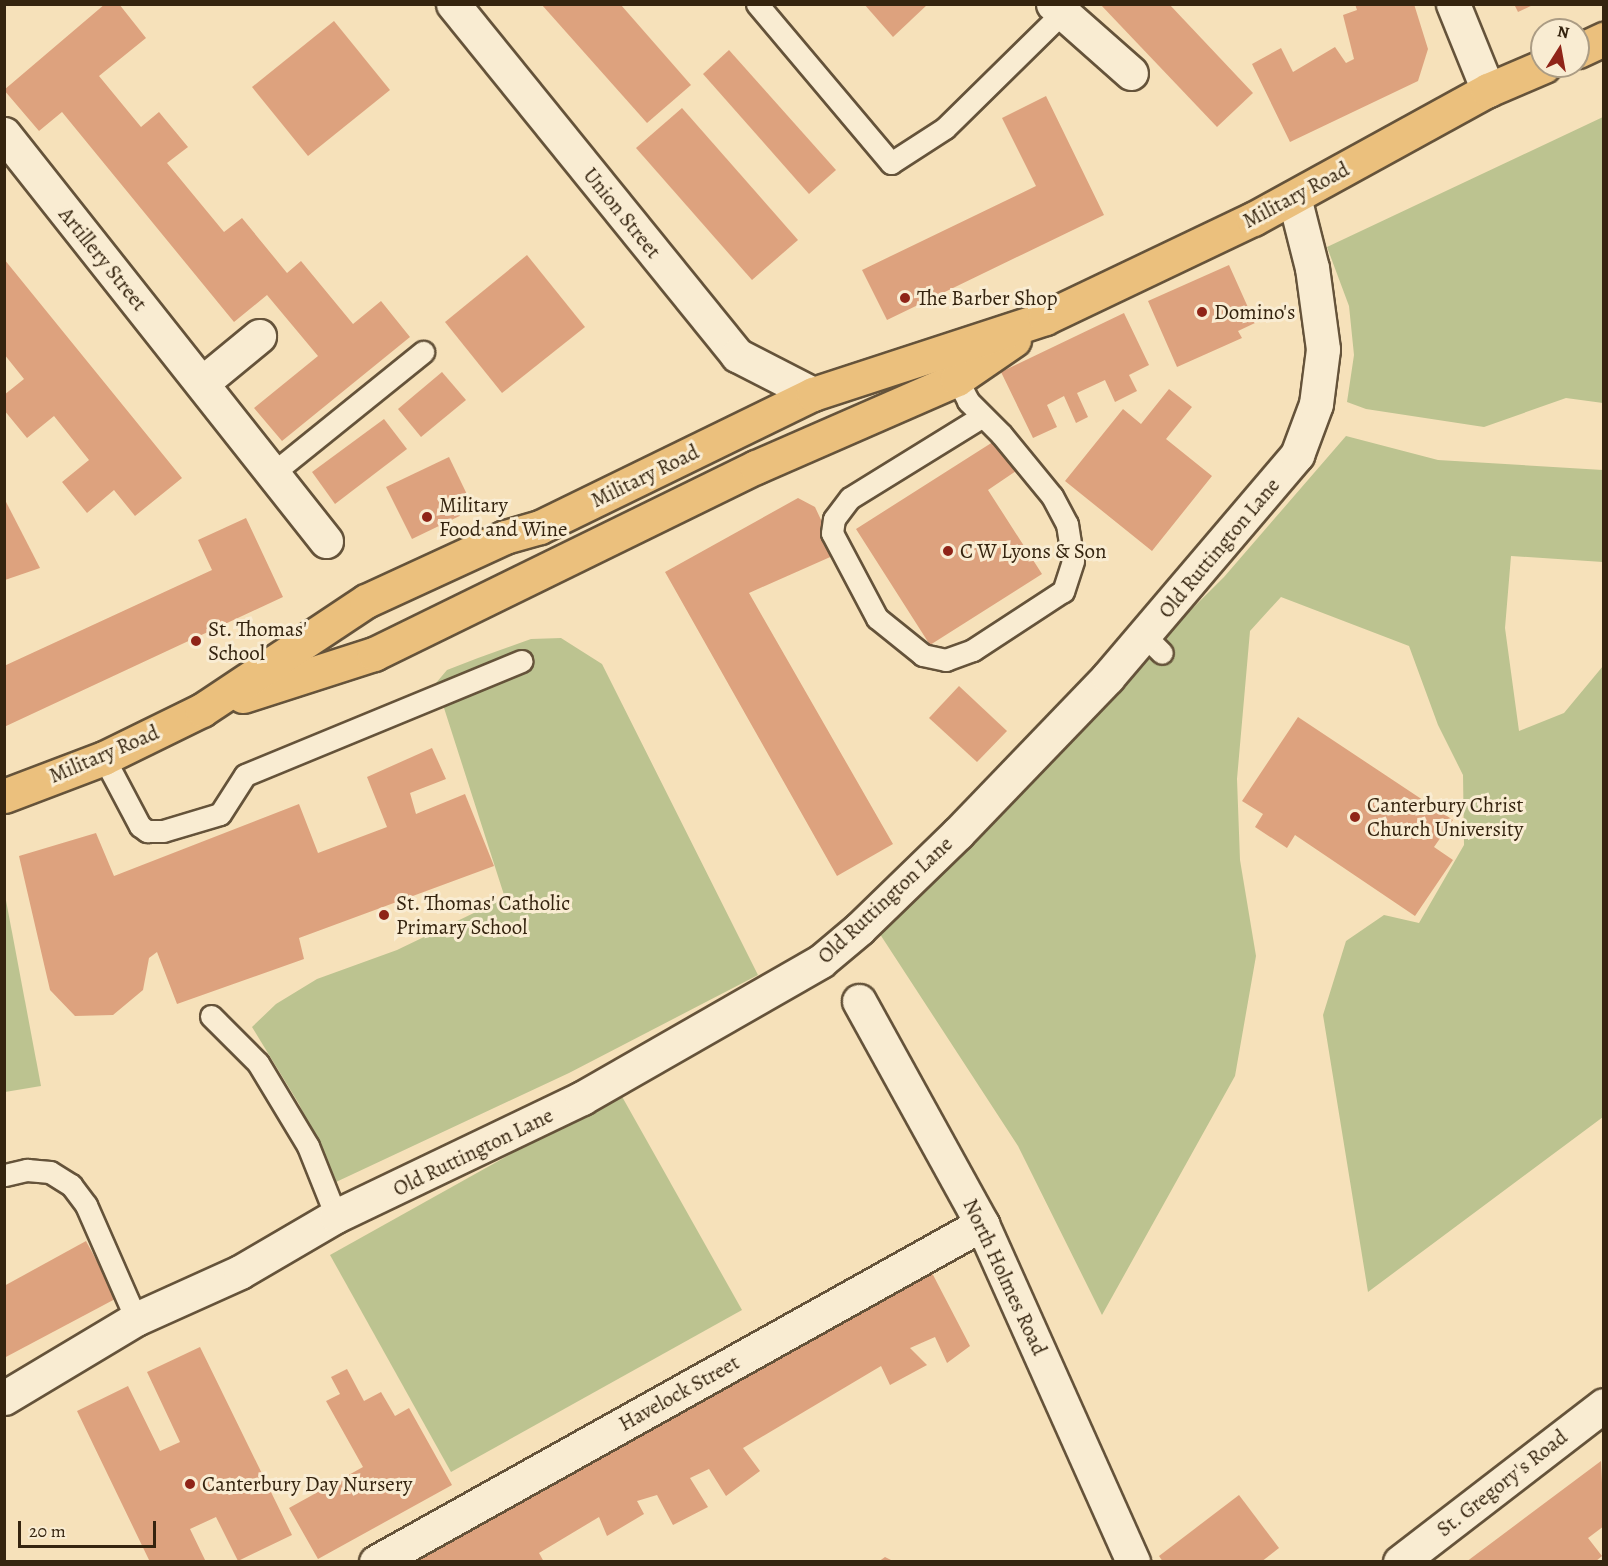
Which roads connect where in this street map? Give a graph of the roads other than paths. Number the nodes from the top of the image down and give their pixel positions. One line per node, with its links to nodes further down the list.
1 (453, 4): 17 (street, Union Street)
2 (757, 4): 4 (lane)
3 (1453, 4): 9 (street)
4 (1057, 9): 8 (street)
5 (1604, 39): 6 (highway)
6 (1590, 45)
7 (1530, 72): 9 (highway, Military Road)
8 (1131, 73)
9 (1488, 90): 11 (highway, Military Road)
10 (4, 134): 16 (street, Artillery Street)
11 (1294, 197): 12 (highway, Military Road); 28 (street, Old Ruttington Lane)
12 (1045, 318): 15 (highway, Military Road); 17 (highway, Military Road)
13 (259, 336): 16 (street)
14 (423, 352): 19 (lane)
15 (957, 379): 18 (lane); 22 (highway, Military Road)
16 (202, 383): 19 (street, Artillery Street)
17 (813, 394): 22 (highway, Military Road)
18 (983, 416): 18 (lane)
19 (273, 473): 20 (street, Artillery Street)
20 (326, 541)
21 (521, 661): 23 (lane)
22 (202, 710): 23 (highway, Military Road)
23 (104, 758): 24 (highway, Military Road)
24 (4, 796)
25 (859, 1001): 29 (street, North Holmes Road)
26 (211, 1016): 28 (lane)
27 (5, 1176): 30 (lane)
28 (336, 1216): 30 (street, Old Ruttington Lane)
29 (982, 1224): 33 (street, Havelock Street); 34 (street, North Holmes Road)
30 (136, 1319): 31 (street, Old Ruttington Lane)
31 (4, 1398)
32 (1604, 1405): 35 (street, St. Gregory's Road)
33 (376, 1562)
34 (1133, 1562)
35 (1400, 1562)

